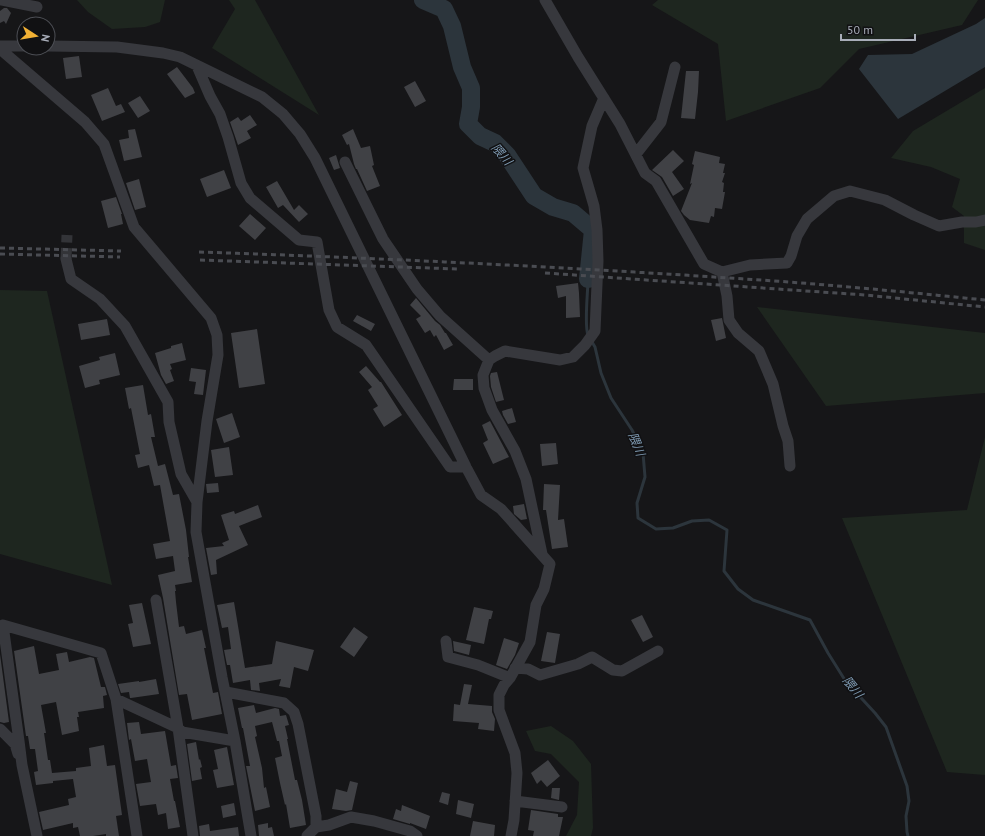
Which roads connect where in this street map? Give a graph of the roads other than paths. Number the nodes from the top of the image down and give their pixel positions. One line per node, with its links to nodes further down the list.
1 (2, 0): 3 (street)
2 (545, 0): 9 (street)
3 (37, 6)
4 (16, 46): 6 (street)
5 (56, 46): 7 (street)
6 (0, 47): 18 (street)
7 (197, 66): 17 (street); 17 (street)
8 (675, 68): 10 (street)
9 (604, 98): 10 (street); 15 (street)
10 (636, 154): 14 (street)
11 (345, 162): 15 (street)
12 (985, 220): 14 (street)
13 (66, 259): 18 (street)
14 (722, 272): 16 (street)
15 (489, 360): 19 (street)
16 (790, 466)
17 (466, 467): 19 (street)
18 (197, 502): 24 (street)
19 (542, 555): 23 (street)
20 (156, 600): 26 (street)
21 (446, 641): 23 (street)
22 (658, 651): 23 (street)
23 (512, 673): 30 (street)
24 (226, 692): 28 (street); 32 (street)
25 (116, 699): 26 (street); 29 (street); 34 (street)
26 (178, 728): 28 (street); 35 (street)
27 (0, 729): 29 (street)
28 (235, 741): 36 (street)
29 (22, 765): 33 (street)
30 (515, 801): 31 (street); 39 (street)
31 (562, 807)
32 (316, 827): 37 (street); 38 (street)
33 (37, 836)
34 (137, 836)
35 (193, 836)
36 (251, 836)
37 (307, 836)
38 (417, 836)
39 (511, 836)

